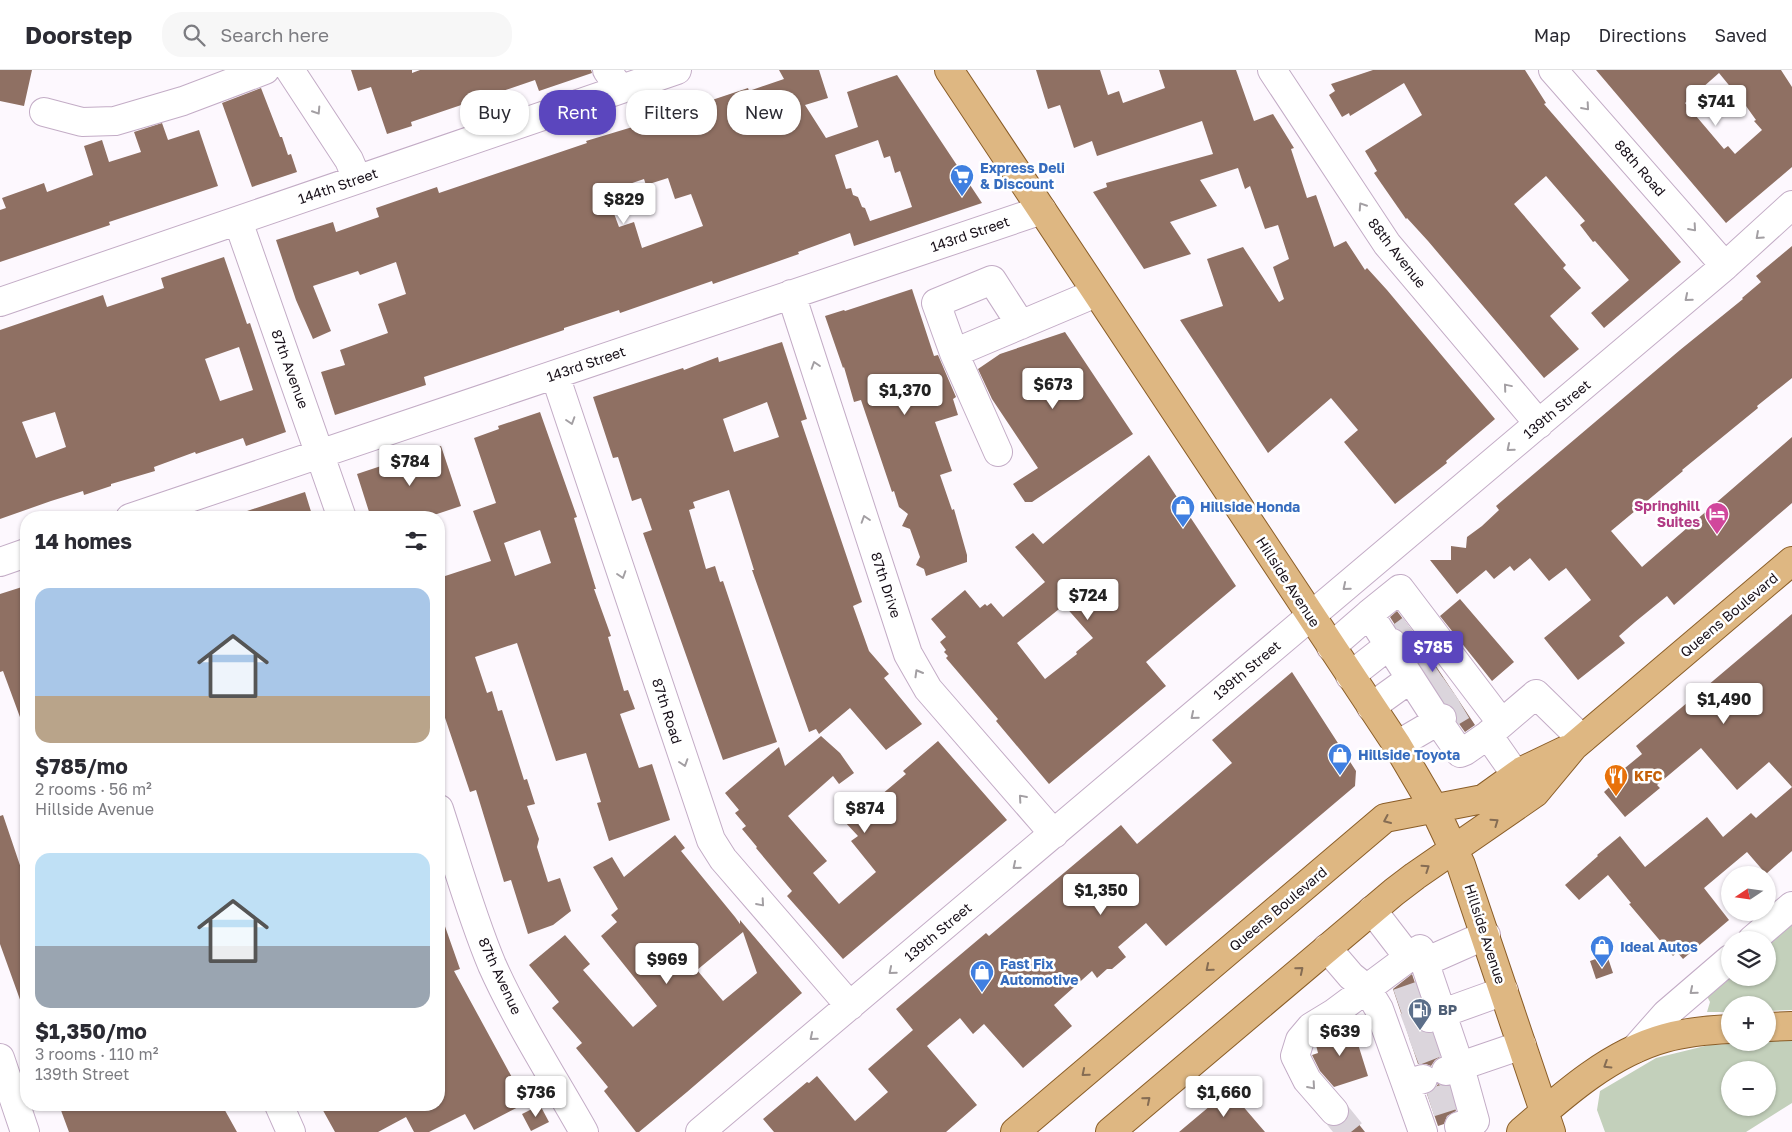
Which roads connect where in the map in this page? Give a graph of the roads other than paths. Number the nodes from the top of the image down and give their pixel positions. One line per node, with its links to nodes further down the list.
1 (265, 70): 8 (street)
2 (290, 70): 9 (street, one-way to 9)
3 (677, 70): 7 (street, 144th Street)
4 (949, 70): 11 (main road, Hillside Avenue)
5 (1272, 70): 20 (street, 88th Avenue, one-way to 5)
6 (1553, 70): 13 (street, 88th Road, one-way to 13)
7 (614, 80): 9 (street, 144th Street)
8 (44, 112)
9 (357, 179): 12 (street, 144th Street)
10 (1792, 205): 13 (street, 139th Street, one-way to 13)
11 (1042, 210): 14 (main road, Hillside Avenue); 15 (street, 143rd Street)
12 (238, 221): 16 (street, 144th Street); 22 (street, 87th Avenue)
13 (1725, 266): 20 (street, 139th Street, one-way to 20)
14 (1096, 293): 17 (street); 31 (main road, Hillside Avenue)
15 (791, 294): 19 (street, 143rd Street); 42 (street, 87th Drive, one-way to 15)
16 (0, 302)
17 (1021, 325): 18 (street); 18 (street)
18 (954, 353): 21 (street)
19 (556, 375): 22 (street, 143rd Street); 52 (street, 87th Road, one-way to 52)
20 (1539, 424): 26 (street, 139th Street, one-way to 26)
21 (998, 452)
22 (321, 454): 23 (street, 143rd Street); 24 (street, 87th Avenue)
23 (151, 511)
24 (340, 511)
25 (20, 555): 28 (street)
26 (1379, 559): 29 (street); 31 (street, 139th Street, one-way to 31)
27 (1792, 561): 37 (main road, Queens Boulevard)
28 (0, 562)
29 (1400, 589): 30 (street); 33 (street)
30 (1369, 614): 32 (street); 33 (street)
31 (1310, 616): 32 (main road, Hillside Avenue); 42 (street, 139th Street, one-way to 42)
32 (1331, 647): 34 (main road, Hillside Avenue)
33 (1430, 674): 34 (street); 35 (street); 36 (street); 36 (street); 38 (street)
34 (1350, 676): 35 (main road, Hillside Avenue)
35 (1371, 707): 38 (main road, Hillside Avenue)
36 (1494, 729): 37 (street); 39 (street)
37 (1578, 743): 39 (main road, Queens Boulevard); 43 (main road, Queens Boulevard, one-way to 37)
38 (1397, 745): 40 (main road, Hillside Avenue)
39 (1516, 775): 40 (main road, Queens Boulevard)
40 (1434, 808): 43 (main road, Hillside Avenue); 68 (main road, Queens Boulevard, one-way to 68)
41 (445, 827): 66 (street, 87th Avenue)
42 (1054, 834): 52 (street, 139th Street, one-way to 52)
43 (1455, 849): 45 (main road, Queens Boulevard, one-way to 43); 47 (main road, Hillside Avenue)
44 (1792, 906): 46 (street)
45 (1372, 910): 48 (main road, Queens Boulevard); 49 (street)
46 (1763, 931)
47 (1486, 935): 49 (street); 51 (main road, Hillside Avenue)
48 (1327, 948): 53 (street); 69 (main road, Queens Boulevard, one-way to 48)
49 (1417, 960): 53 (street); 53 (street)
50 (1721, 967): 58 (street, one-way to 58)
51 (1504, 991): 53 (street); 57 (main road, Hillside Avenue)
52 (850, 1006): 67 (street, 139th Street, one-way to 67)
53 (1413, 1021): 60 (street); 60 (street); 62 (street, one-way to 62)
54 (1792, 1026): 55 (main road)
55 (1776, 1027)
56 (1721, 1030): 58 (main road)
57 (1522, 1045): 60 (street); 63 (main road, Hillside Avenue)
58 (1634, 1049): 63 (main road, one-way to 63)
59 (0, 1058): 64 (street)
60 (1442, 1106)
61 (282, 1111): 65 (street)
62 (1334, 1111)
63 (1548, 1122): 70 (main road)
64 (25, 1132)
65 (291, 1132)
66 (584, 1132)
67 (700, 1132)
68 (1015, 1132)
69 (1110, 1132)
70 (1521, 1132)

